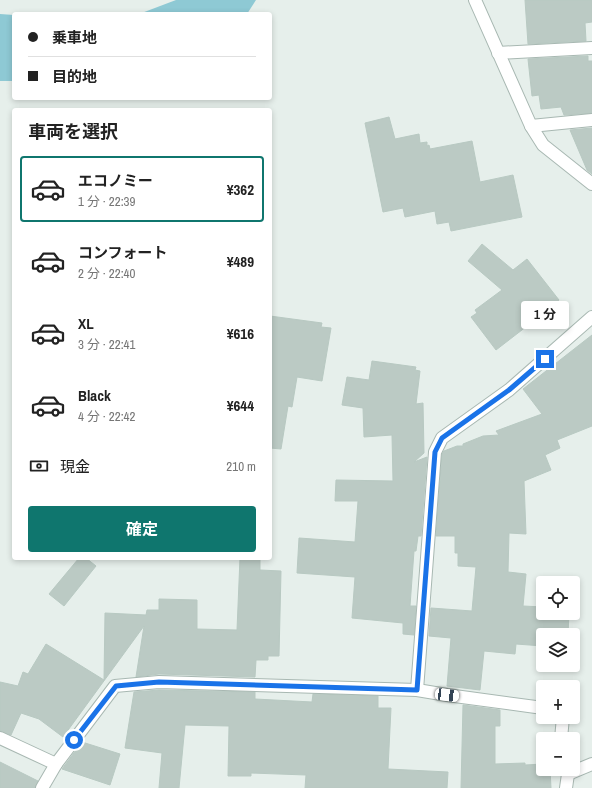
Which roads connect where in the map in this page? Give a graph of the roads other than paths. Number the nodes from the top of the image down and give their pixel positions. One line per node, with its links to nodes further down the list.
1 (475, 0): 3 (street)
2 (592, 48): 3 (street)
3 (498, 53): 5 (street)
4 (592, 120): 5 (street)
5 (531, 126): 6 (street)
6 (592, 184)
7 (592, 317): 8 (street)
8 (417, 690): 9 (street); 11 (street)
9 (536, 707)
10 (0, 738): 11 (street)
11 (56, 764): 15 (street)
12 (592, 764): 13 (street)
13 (580, 768)
14 (567, 776): 16 (street)
15 (42, 788)
16 (566, 788)

